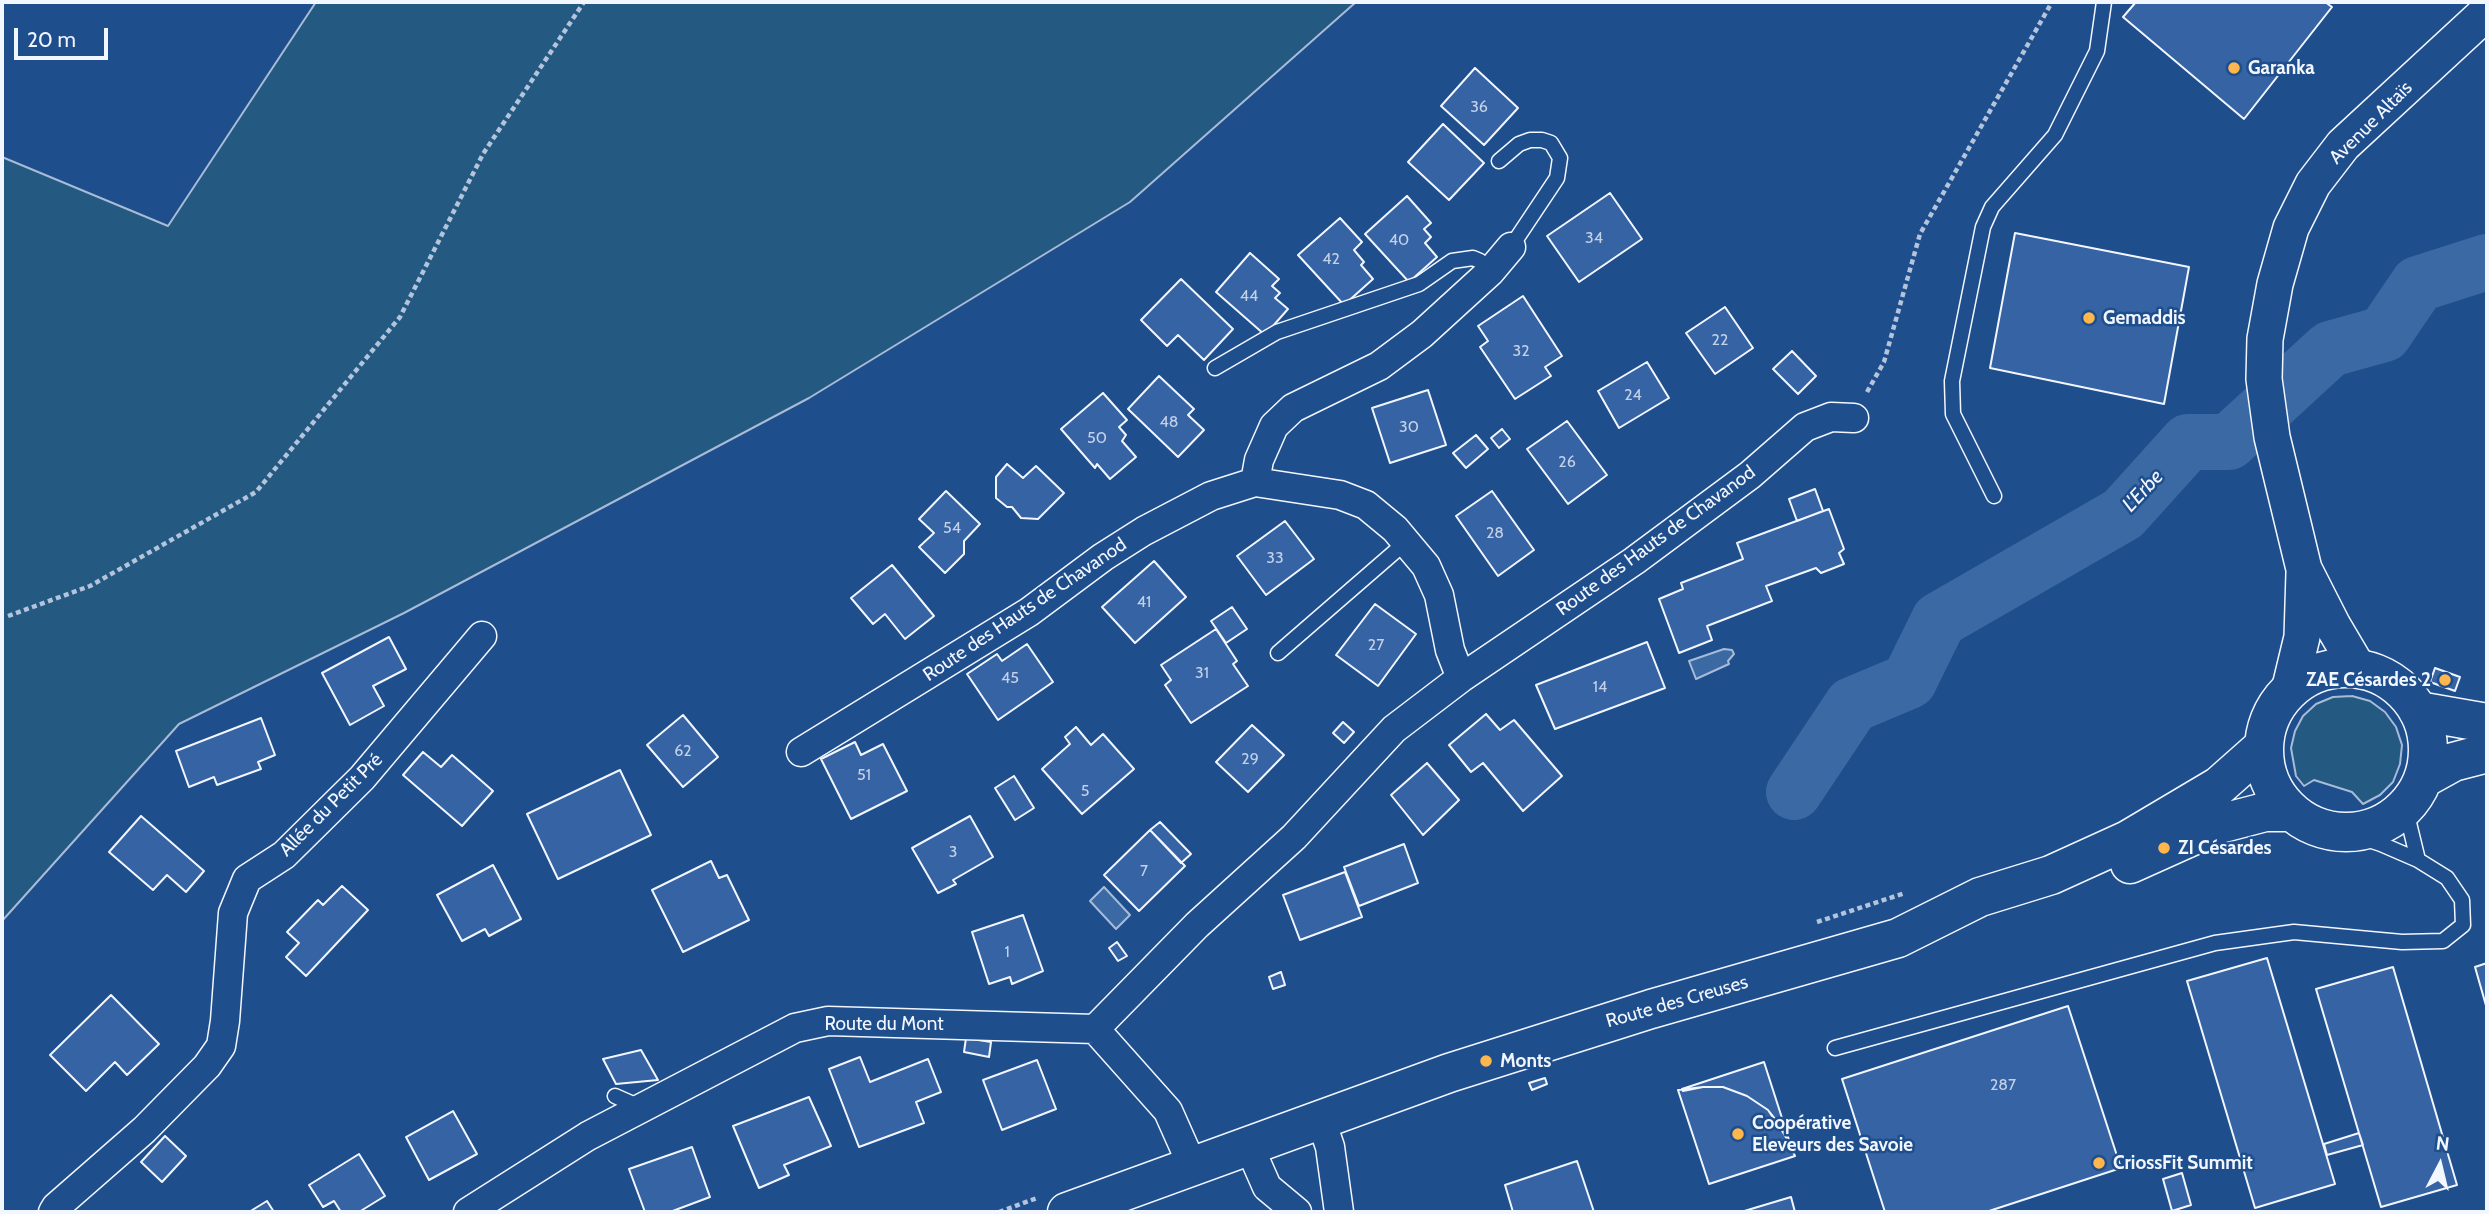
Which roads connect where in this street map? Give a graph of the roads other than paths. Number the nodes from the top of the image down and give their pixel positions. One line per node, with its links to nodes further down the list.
1 (2104, 2): 9 (lane)
2 (2487, 12): 11 (street, Avenue Altaïs)
3 (1499, 161): 4 (lane)
4 (1511, 247): 5 (street)
5 (1490, 272): 6 (lane); 8 (street)
6 (1215, 368)
7 (1854, 418): 15 (street, Route des Hauts de Chavanod)
8 (1255, 482): 10 (street, Route des Hauts de Chavanod); 20 (street, Route des Hauts de Chavanod)
9 (1994, 496)
10 (1406, 542): 13 (lane); 15 (street, Route des Hauts de Chavanod)
11 (2304, 569): 14 (street); 16 (street)
12 (482, 636): 34 (street, Allée du Petit Pré)
13 (1278, 653)
14 (2358, 670): 16 (main road); 17 (main road)
15 (1461, 678): 27 (street, Route des Hauts de Chavanod)
16 (2289, 691): 19 (main road)
17 (2418, 711): 18 (main road); 22 (main road)
18 (2487, 723)
19 (2263, 747): 23 (main road); 26 (main road, Route des Creuses)
20 (801, 752)
21 (2487, 753): 22 (main road)
22 (2418, 789): 24 (main road); 25 (lane)
23 (2290, 812): 24 (main road); 26 (main road)
24 (2348, 833): 25 (lane)
25 (2418, 860): 28 (lane)
26 (1898, 938): 31 (main road, Route des Creuses)
27 (1095, 1029): 30 (street, Route du Mont); 33 (street)
28 (1835, 1048)
29 (615, 1096): 30 (lane)
30 (642, 1108): 35 (street, Route du Mont)
31 (1321, 1120): 32 (main road, Route des Creuses); 38 (street)
32 (1249, 1146): 33 (main road, Route des Creuses); 37 (street)
33 (1192, 1165): 36 (main road, Route des Creuses)
34 (53, 1212)
35 (468, 1212)
36 (1067, 1212)
37 (1297, 1212)
38 (1339, 1212)

